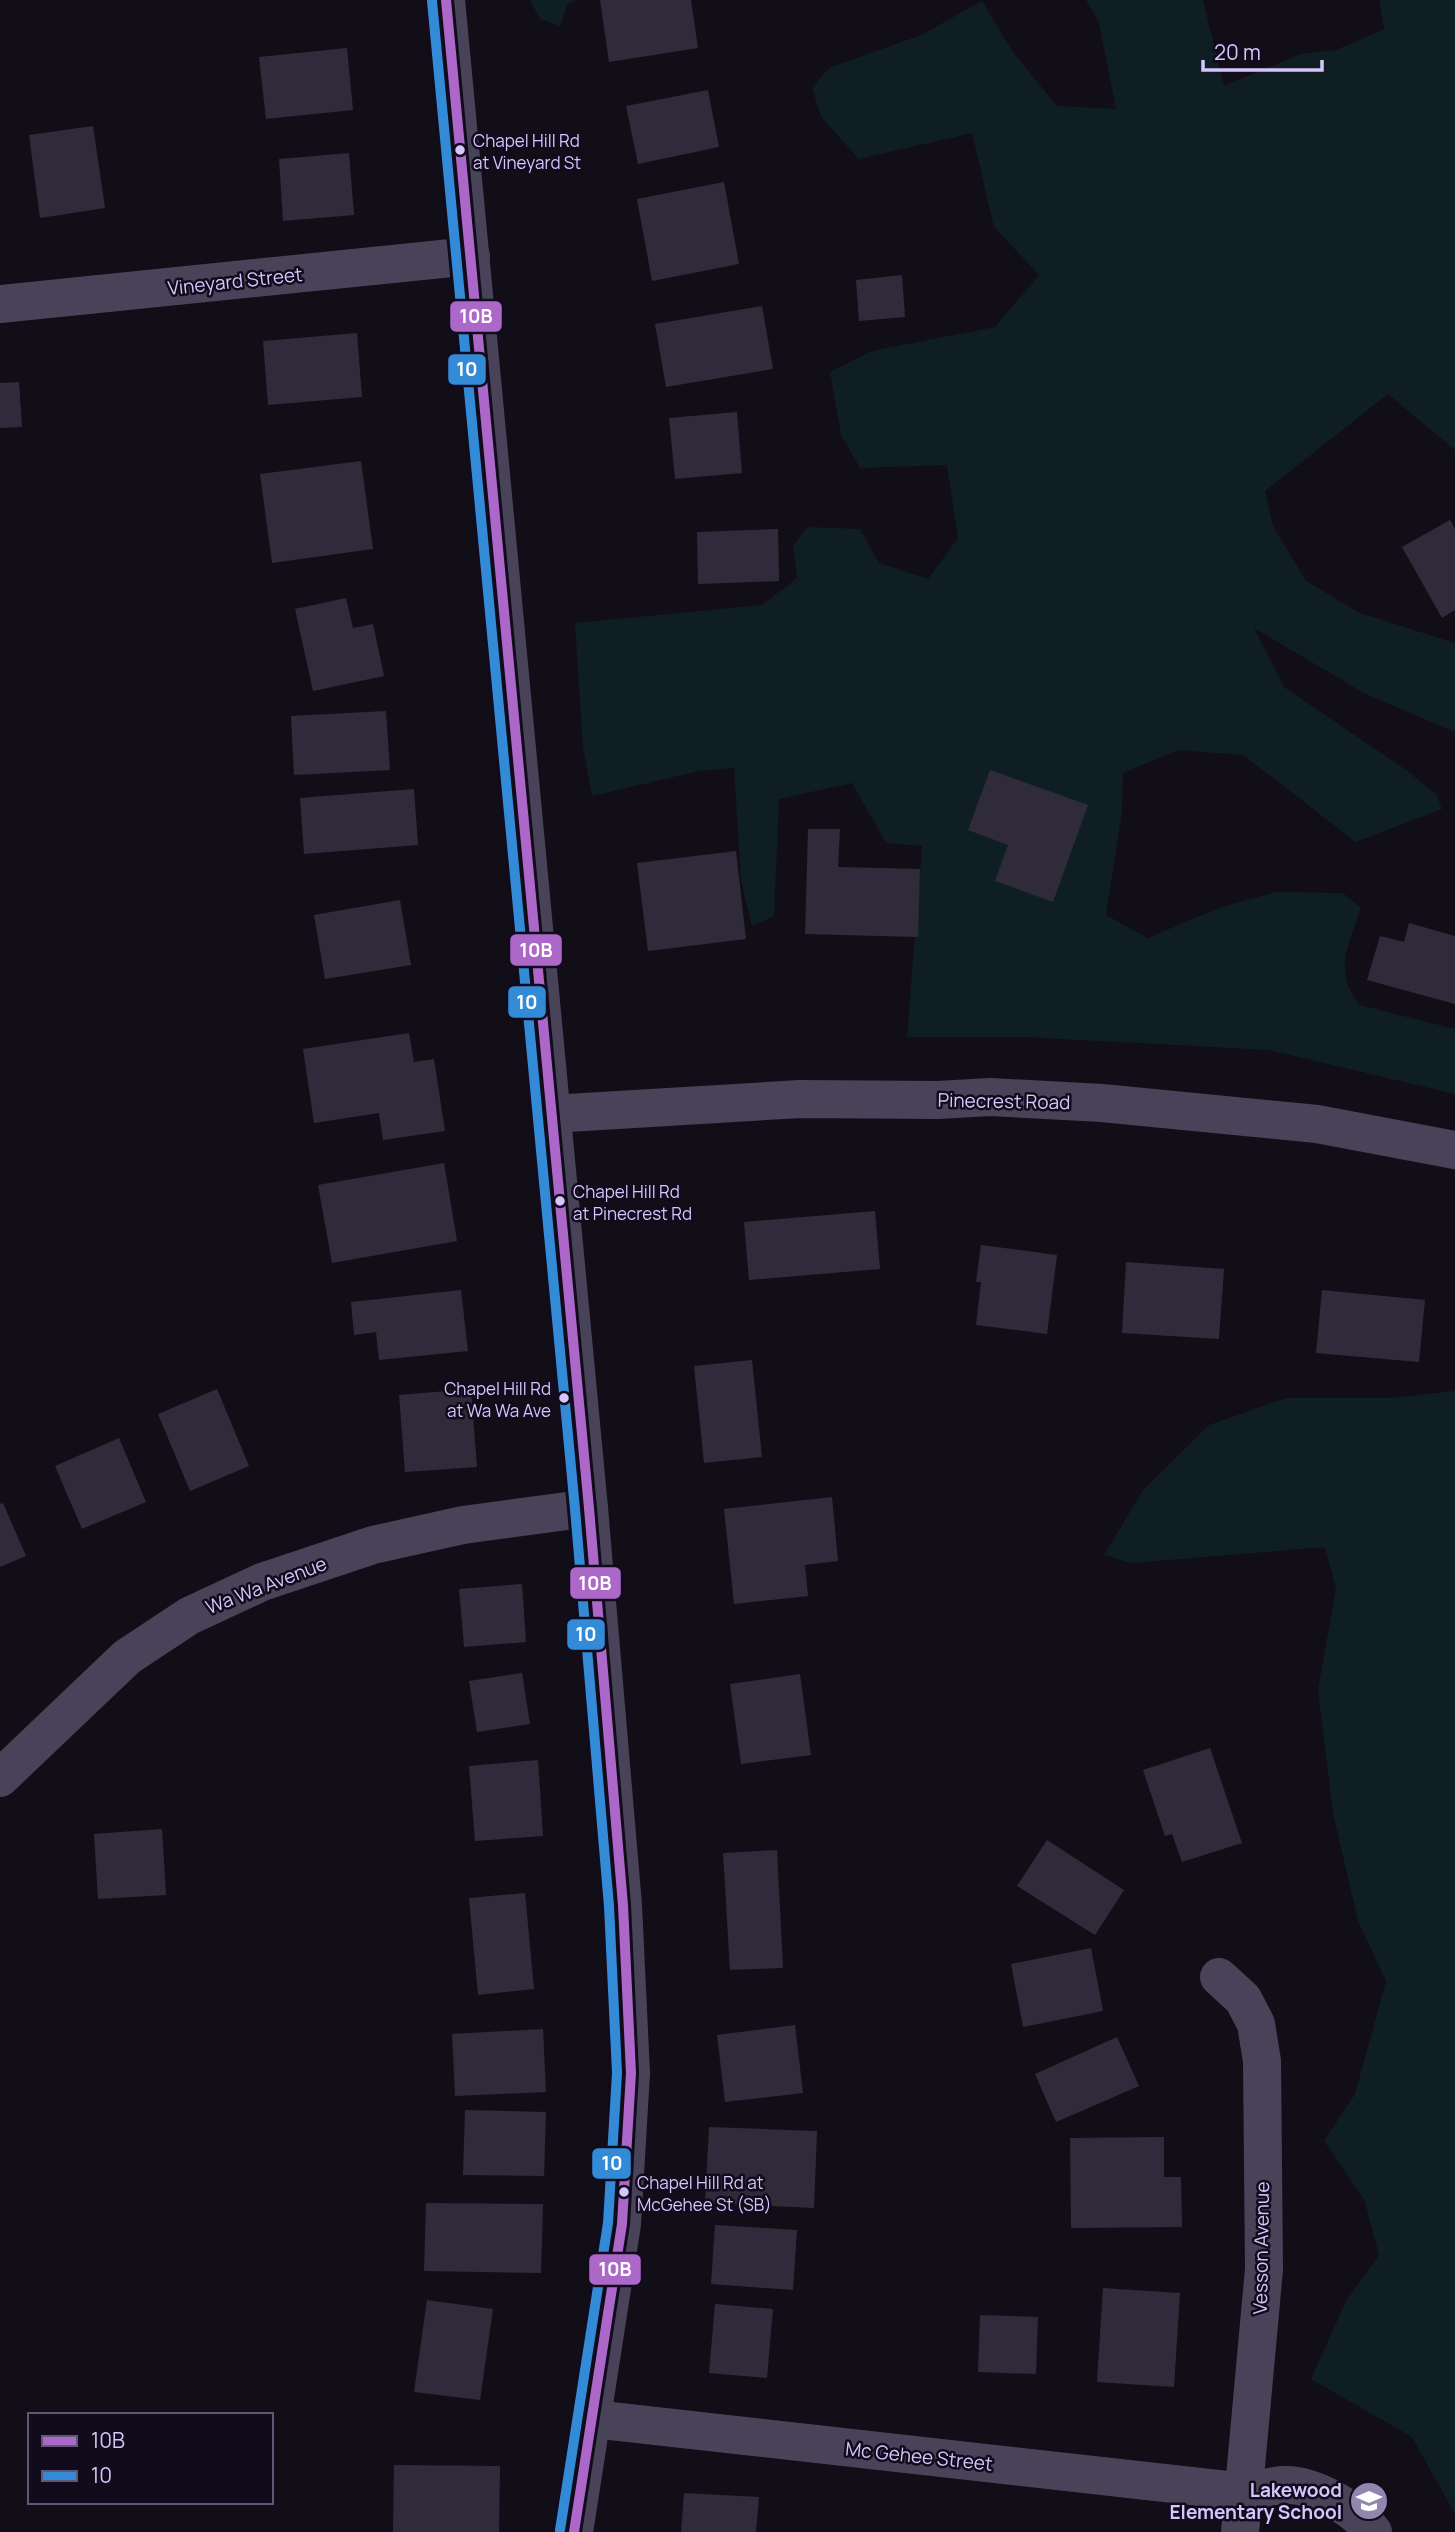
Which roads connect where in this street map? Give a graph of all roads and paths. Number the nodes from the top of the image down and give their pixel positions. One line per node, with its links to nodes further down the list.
1 (446, 0): 2 (street)
2 (471, 256): 3 (street, Vineyard Street); 4 (street)
3 (0, 304)
4 (551, 1114): 5 (street, Pinecrest Road); 6 (street)
5 (1455, 1150)
6 (589, 1508): 7 (street, Wa Wa Avenue); 9 (street)
7 (0, 1779)
8 (1219, 1977): 10 (street, Vesson Avenue)
9 (593, 2419): 10 (street, Mc Gehee Street); 11 (street)
10 (1245, 2492): 12 (street, Vesson Avenue); 13 (street, Mc Gehee Street)
11 (574, 2532)
12 (1241, 2532)
13 (1373, 2532)

